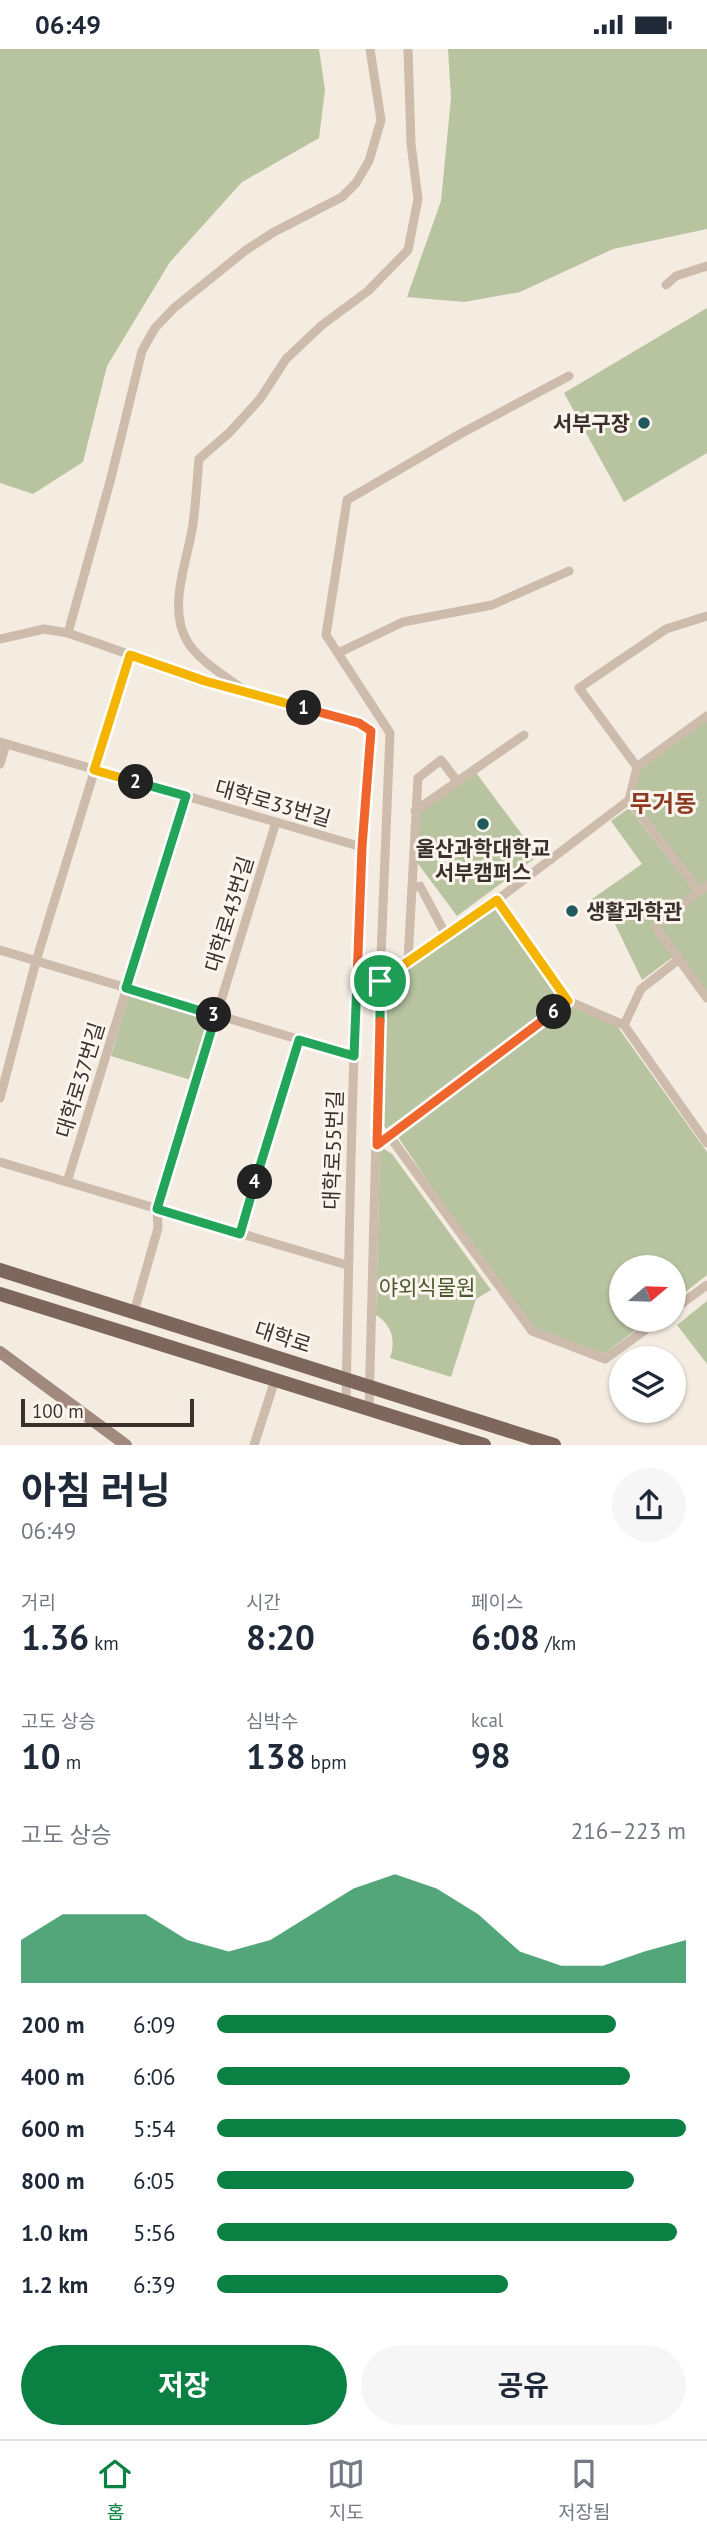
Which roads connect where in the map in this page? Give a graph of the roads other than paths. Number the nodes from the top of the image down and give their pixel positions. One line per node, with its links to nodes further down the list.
1 (370, 49): 8 (street)
2 (408, 49): 12 (street)
3 (707, 266): 4 (street)
4 (666, 285)
5 (569, 376): 10 (street)
6 (569, 571): 10 (street)
7 (707, 615): 17 (street)
8 (68, 633): 9 (street); 11 (street)
9 (0, 639)
10 (338, 653): 34 (street)
11 (130, 655): 12 (street); 18 (street)
12 (247, 693): 24 (street, 대학로55번길)
13 (707, 716): 17 (street)
14 (524, 734): 19 (street)
15 (3, 743): 16 (street); 18 (street, 대학로33번길)
16 (0, 764)
17 (637, 767): 21 (street)
18 (94, 770): 20 (street, 대학로33번길); 31 (street)
19 (457, 781): 22 (street); 22 (street)
20 (186, 796): 23 (street, 대학로33번길); 35 (street, 대학로37번길)
21 (629, 800): 26 (street); 27 (street)
22 (415, 811): 25 (street)
23 (276, 822): 24 (street, 대학로33번길); 38 (street, 대학로43번길)
24 (362, 847): 33 (street, 대학로55번길)
25 (412, 888): 28 (street); 32 (street)
26 (703, 888): 30 (street)
27 (497, 900): 28 (street); 37 (street)
28 (446, 935): 32 (street)
29 (0, 950): 31 (street)
30 (678, 960): 36 (street); 39 (street)
31 (37, 961): 35 (street); 42 (street)
32 (408, 961): 34 (street)
33 (357, 981): 34 (street); 41 (street, 대학로55번길)
34 (380, 981): 45 (street)
35 (126, 988): 38 (street); 47 (street, 대학로37번길)
36 (707, 998)
37 (568, 1001): 39 (street); 43 (street)
38 (216, 1015): 40 (street); 48 (street, 대학로43번길)
39 (624, 1025): 44 (street)
40 (299, 1040): 41 (street); 49 (street)
41 (354, 1056): 50 (street, 대학로55번길)
42 (0, 1098)
43 (391, 1134): 45 (street); 56 (street)
44 (707, 1143)
45 (377, 1145): 60 (street)
46 (0, 1162): 47 (street)
47 (67, 1182): 48 (street)
48 (157, 1209): 49 (street); 55 (street, 대학로43번길)
49 (240, 1234): 50 (street)
50 (347, 1265): 58 (street, 대학로55번길)
51 (0, 1270): 55 (main road, 대학로)
52 (707, 1285): 54 (street)
53 (0, 1294): 59 (main road, 대학로)
54 (686, 1300)
55 (134, 1312): 58 (main road, 대학로)
56 (642, 1332)
57 (0, 1352): 64 (main road)
58 (346, 1379): 60 (main road, 대학로); 61 (street, 대학로55번길)
59 (275, 1380): 61 (main road, 대학로); 65 (street)
60 (370, 1387): 62 (street); 67 (main road, 대학로)
61 (346, 1403): 62 (main road, 대학로)
62 (369, 1410): 63 (main road, 대학로)
63 (459, 1441): 66 (main road, 대학로)
64 (126, 1445)
65 (254, 1445)
66 (484, 1445)
67 (554, 1445)

